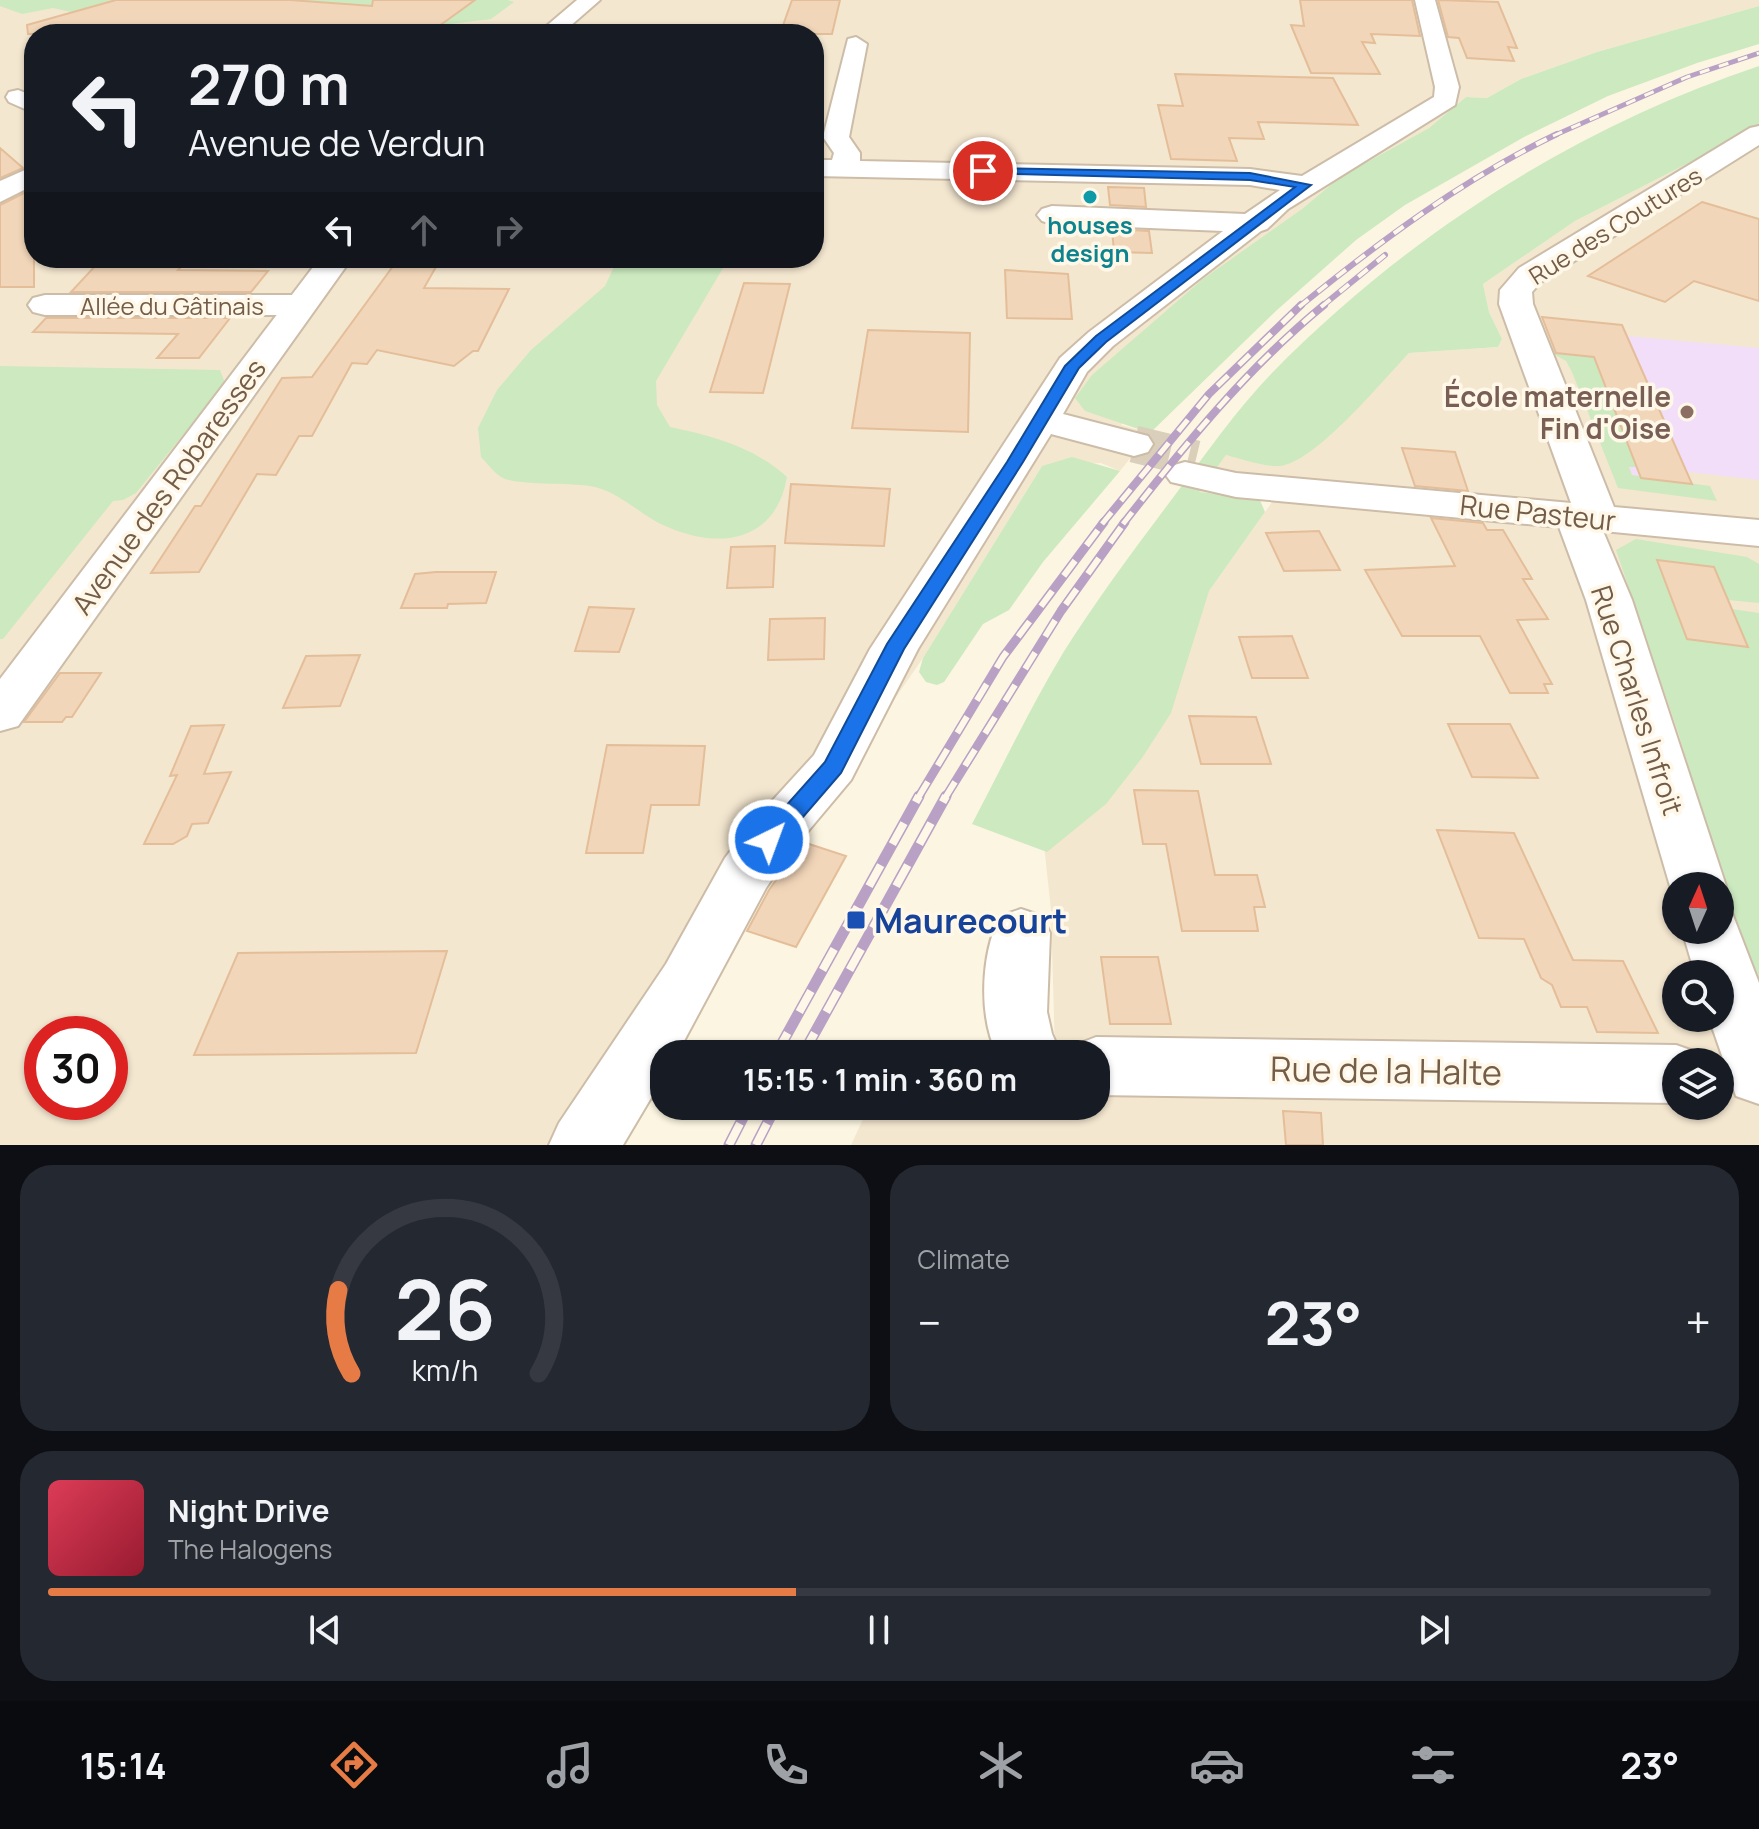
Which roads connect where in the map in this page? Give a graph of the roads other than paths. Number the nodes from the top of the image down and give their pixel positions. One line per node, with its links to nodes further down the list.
1 (590, 0): 3 (street)
2 (1425, 0): 9 (street)
3 (560, 24)
4 (844, 57): 7 (street)
5 (1759, 134): 19 (street, Rue des Coutures)
6 (824, 168): 7 (street)
7 (845, 168): 9 (street)
8 (24, 181): 10 (street)
9 (1305, 185): 12 (street)
10 (0, 193)
11 (1052, 215): 12 (street)
12 (1256, 223): 16 (street)
13 (328, 268): 15 (street, Avenue des Robaresses)
14 (45, 305): 15 (street, Allée du Gâtinais)
15 (299, 305): 21 (street, Avenue des Robaresses)
16 (1028, 440): 17 (street); 30 (street)
17 (1129, 451)
18 (1190, 466): 19 (street, Rue Pasteur)
19 (1587, 517): 20 (street, Rue Pasteur); 22 (street, Rue Charles Infroit)
20 (1759, 533)
21 (0, 714)
22 (1694, 872)
23 (1021, 933): 25 (street)
24 (1716, 944): 29 (street)
25 (1023, 1040)
26 (1110, 1066): 27 (street, Rue de la Halte)
27 (1662, 1074)
28 (1734, 1075): 29 (street)
29 (1759, 1077)
30 (583, 1145)

